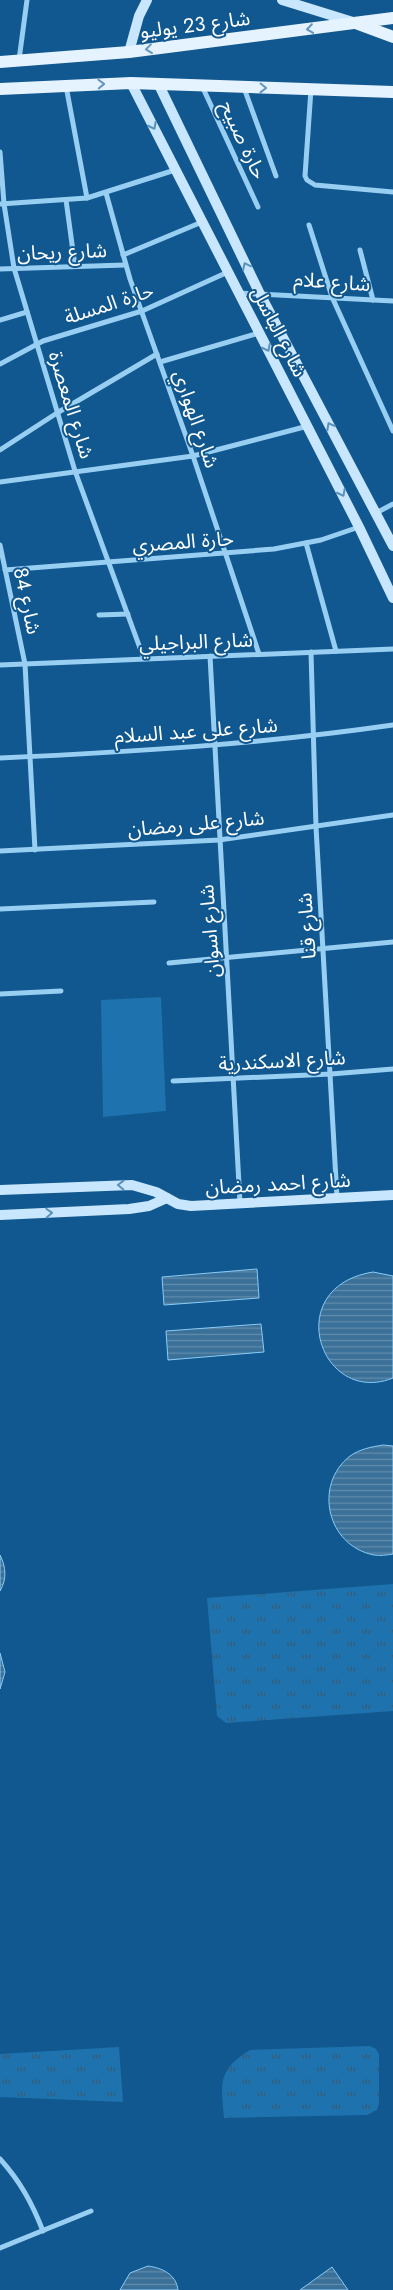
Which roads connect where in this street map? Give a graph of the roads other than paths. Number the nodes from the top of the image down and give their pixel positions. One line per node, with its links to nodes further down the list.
1 (27, 0): 9 (street)
2 (148, 0): 8 (main road)
3 (282, 0): 4 (main road)
4 (298, 2): 6 (main road)
5 (393, 18): 6 (main road, شارع 23 يوليو)
6 (353, 22): 7 (main road); 8 (main road, شارع 23 يوليو, one-way to 8)
7 (393, 37)
8 (129, 52): 9 (main road, شارع 23 يوليو)
9 (19, 60): 10 (main road, شارع 23 يوليو)
10 (0, 62)
11 (131, 83): 12 (main road); 14 (main road, one-way to 11); 22 (main road, شارع الباسل, one-way to 22)
12 (158, 83): 15 (main road); 39 (main road, شارع الباسل, one-way to 12)
13 (393, 84): 19 (main road)
14 (66, 85): 16 (main road); 26 (street)
15 (202, 85): 17 (main road); 29 (street, حارة صبيح)
16 (0, 88)
17 (244, 88): 18 (main road, one-way to 18); 23 (street)
18 (311, 89): 19 (main road); 24 (street)
19 (376, 92): 20 (main road)
20 (393, 92)
21 (0, 152): 28 (street, شارع المعصرة)
22 (175, 170): 25 (street); 30 (main road, شارع الباسل)
23 (276, 176)
24 (393, 192)
25 (106, 193): 26 (street); 33 (street, شارع الهواري)
26 (87, 198): 27 (street)
27 (66, 200): 28 (street); 35 (street)
28 (2, 204): 36 (street, شارع المعصرة)
29 (258, 207)
30 (202, 222): 33 (street, شارع ريحان); 38 (main road, شارع الباسل)
31 (309, 225): 41 (street)
32 (360, 250): 42 (street)
33 (123, 255): 34 (street, شارع الهواري)
34 (125, 264): 35 (street, شارع ريحان); 44 (street, شارع الهواري)
35 (75, 266): 36 (street, شارع ريحان)
36 (14, 268): 37 (street, شارع ريحان); 45 (street, شارع المعصرة)
37 (0, 269)
38 (228, 272): 40 (main road, شارع الباسل); 44 (street, حارة المسلة)
39 (259, 292): 40 (street, شارع علام); 41 (street, شارع علام); 60 (main road, شارع الباسل, one-way to 39)
40 (239, 293): 47 (main road, شارع الباسل)
41 (332, 298): 42 (street, شارع علام); 54 (street)
42 (373, 300): 43 (street, شارع علام)
43 (393, 301)
44 (142, 311): 48 (street, حارة المسلة); 49 (street, شارع الهواري)
45 (27, 312): 46 (street); 48 (street, شارع المعصرة)
46 (0, 320)
47 (259, 333): 50 (street); 53 (main road, شارع الباسل, one-way to 53)
48 (36, 344): 51 (street, حارة المسلة); 52 (street, شارع المعصرة)
49 (157, 354): 50 (street, شارع الهواري); 52 (street)
50 (160, 362): 56 (street, شارع الهواري)
51 (0, 364)
52 (56, 413): 55 (street); 57 (street, شارع المعصرة)
53 (308, 426): 56 (street); 61 (main road, شارع الباسل, one-way to 61)
54 (393, 431)
55 (0, 450)
56 (193, 456): 57 (street); 65 (street, شارع الهواري)
57 (75, 471): 58 (street); 66 (street, شارع المعصرة)
58 (0, 482)
59 (393, 504): 60 (street)
60 (376, 513): 64 (main road, شارع الباسل)
61 (359, 527): 62 (street, حارة المصري); 68 (main road, شارع الباسل)
62 (306, 543): 65 (street, حارة المصري); 72 (street)
63 (0, 544): 67 (street, شارع 84)
64 (393, 546)
65 (226, 553): 66 (street, حارة المصري); 74 (street, شارع الهواري)
66 (109, 562): 67 (street, حارة المصري); 69 (street, شارع المعصرة)
67 (6, 570): 77 (street, شارع 84)
68 (393, 598)
69 (128, 614): 70 (street); 76 (street, شارع المعصرة)
70 (98, 615)
71 (393, 649): 72 (street, شارع البراجيلي)
72 (336, 651): 73 (street, شارع البراجيلي)
73 (311, 652): 74 (street, شارع البراجيلي); 80 (street, شارع قنا)
74 (259, 654): 75 (street, شارع البراجيلي)
75 (210, 656): 76 (street, شارع البراجيلي); 81 (street, شارع اسوان)
76 (144, 659): 77 (street, شارع البراجيلي)
77 (25, 664): 78 (street, شارع البراجيلي); 82 (street, شارع 84)
78 (0, 665)
79 (393, 725): 80 (street, شارع على عبد السلام)
80 (314, 736): 81 (street, شارع على عبد السلام); 85 (street, شارع قنا)
81 (215, 746): 82 (street, شارع على عبد السلام); 86 (street, شارع اسوان)
82 (30, 757): 83 (street, شارع على عبد السلام); 87 (street, شارع 84)
83 (0, 758)
84 (393, 815): 85 (street, شارع على رمضان)
85 (316, 828): 86 (street, شارع على رمضان); 92 (street, شارع قنا)
86 (219, 840): 87 (street, شارع على رمضان); 93 (street, شارع اسوان)
87 (35, 850): 88 (street, شارع على رمضان)
88 (0, 851)
89 (154, 902): 90 (street)
90 (0, 909)
91 (393, 942): 92 (street)
92 (323, 949): 93 (street); 98 (street, شارع قنا)
93 (228, 958): 94 (street); 99 (street, شارع اسوان)
94 (169, 963)
95 (61, 991): 96 (street)
96 (0, 994)
97 (393, 1069): 98 (street, شارع الاسكندرية)
98 (331, 1074): 99 (street, شارع الاسكندرية); 104 (street, شارع قنا)
99 (234, 1078): 100 (street, شارع الاسكندرية); 105 (street, شارع اسوان)
100 (173, 1081)
101 (0, 1190): 103 (main road, شارع احمد رمضان, one-way to 101)
102 (393, 1195): 104 (main road, شارع احمد رمضان)
103 (167, 1198): 105 (main road, شارع احمد رمضان); 106 (main road, one-way to 103)
104 (337, 1198): 105 (main road, شارع احمد رمضان)
105 (240, 1203)
106 (0, 1215)
107 (0, 2159): 109 (street)
108 (91, 2210): 109 (street)
109 (43, 2231): 110 (street)
110 (0, 2248)

